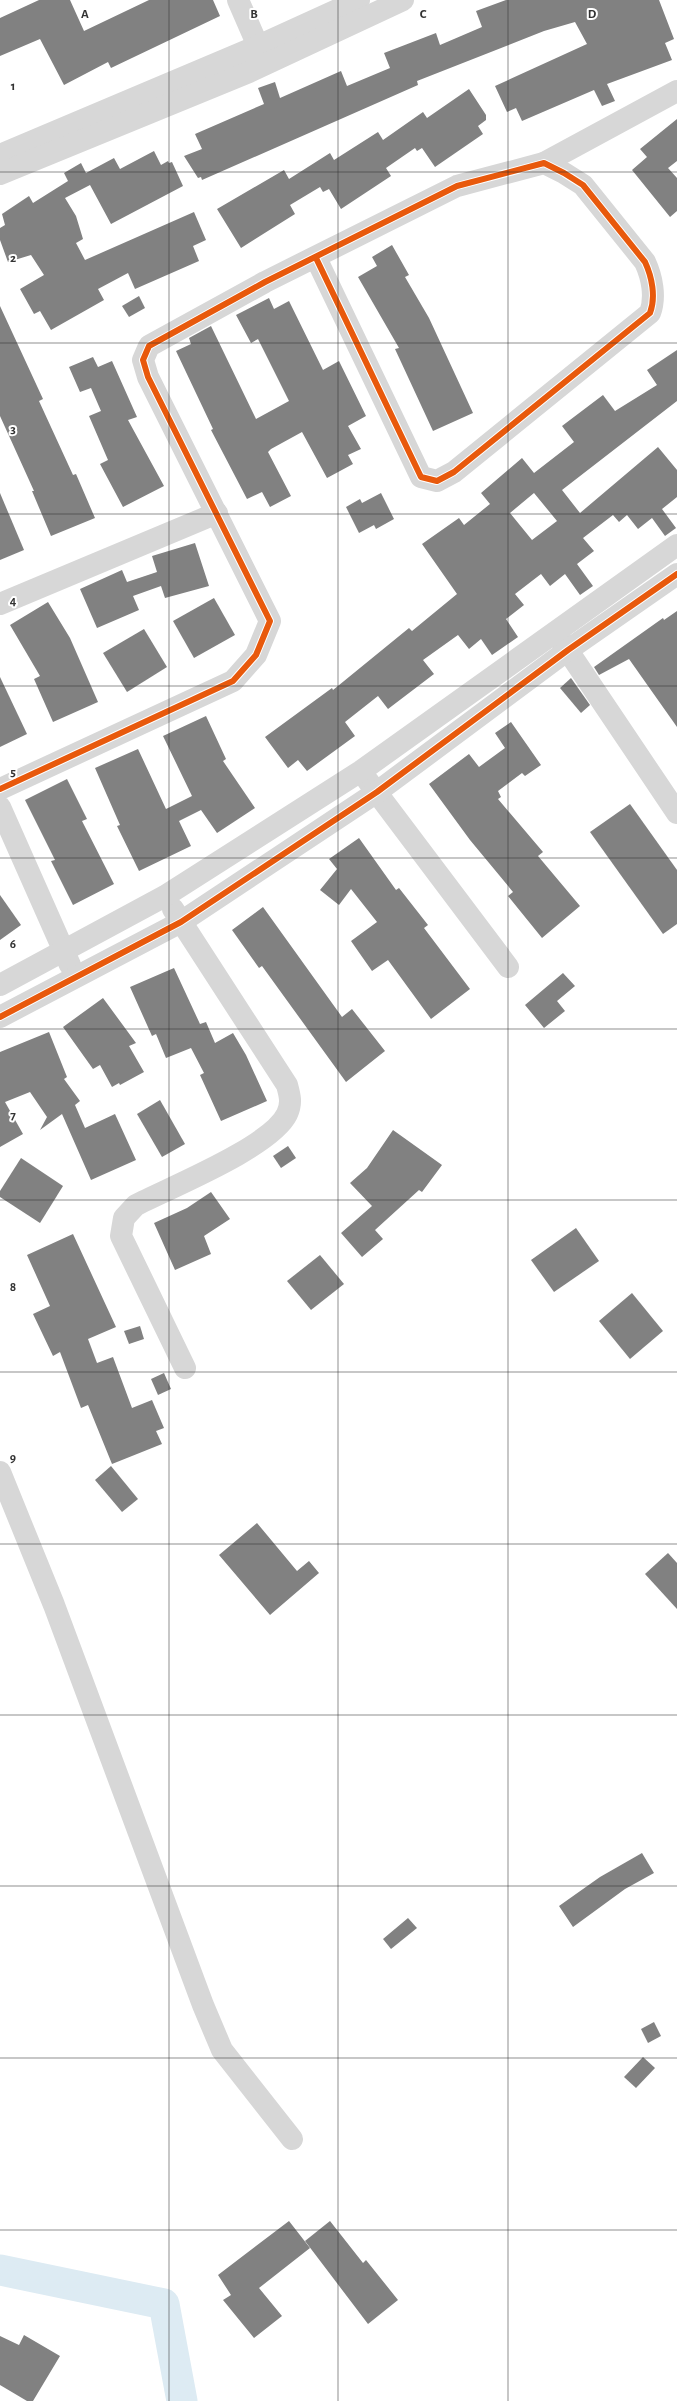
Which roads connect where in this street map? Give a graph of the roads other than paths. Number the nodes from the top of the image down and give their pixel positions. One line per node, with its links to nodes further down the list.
1 (238, 0): 4 (street)
2 (359, 0): 4 (street)
3 (403, 0): 8 (street)
4 (258, 46): 6 (street)
5 (677, 91): 7 (street)
6 (0, 155)
7 (544, 163): 9 (street); 9 (street)
8 (0, 174)
9 (316, 258): 10 (street)
10 (217, 513): 13 (street); 17 (street)
11 (677, 545): 14 (street)
12 (677, 574): 15 (street)
13 (0, 604)
14 (555, 631): 15 (street); 16 (street)
15 (568, 650): 18 (street); 20 (street)
16 (360, 771): 18 (street); 21 (street)
17 (0, 789)
18 (377, 792): 22 (street); 24 (street)
19 (0, 807): 23 (street)
20 (677, 813)
21 (165, 896): 22 (street); 23 (street)
22 (181, 922): 25 (street); 28 (street)
23 (64, 952): 25 (street); 26 (street)
24 (508, 967)
25 (75, 978): 27 (street)
26 (0, 985)
27 (0, 1018)
28 (185, 1368)
29 (0, 1472): 30 (street)
30 (292, 2139)

